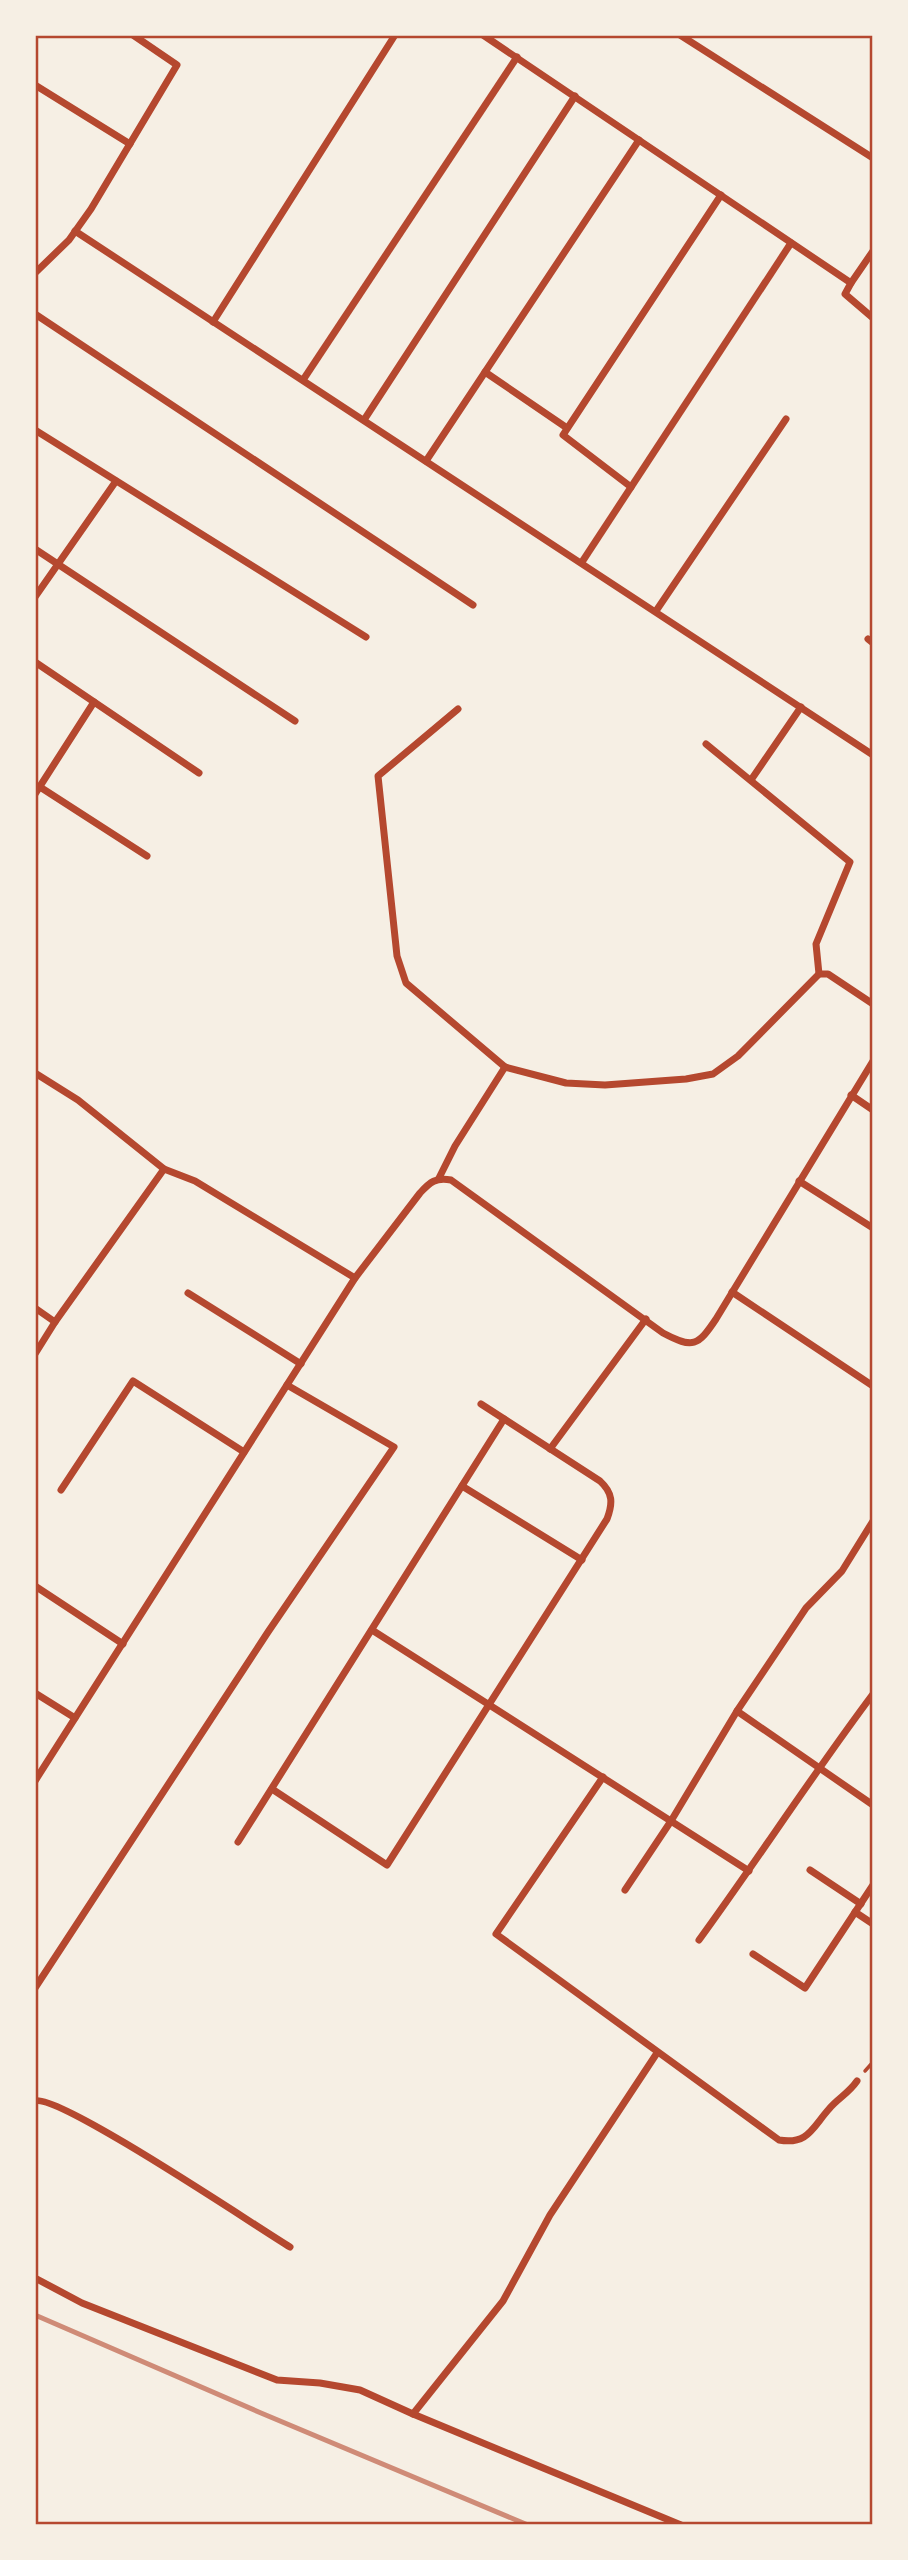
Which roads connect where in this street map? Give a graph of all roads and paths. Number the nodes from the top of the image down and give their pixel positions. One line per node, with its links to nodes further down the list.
1 (133, 35): 9 (street)
2 (396, 35): 19 (street)
3 (483, 35): 5 (street)
4 (680, 35): 10 (street)
5 (517, 57): 7 (street); 21 (street)
6 (35, 85): 9 (street)
7 (575, 96): 8 (street); 23 (street)
8 (639, 139): 11 (street); 20 (street)
9 (130, 144): 12 (street)
10 (873, 158)
11 (721, 195): 13 (street); 24 (street)
12 (75, 231): 15 (street); 19 (street)
13 (791, 243): 16 (street); 28 (street)
14 (873, 251): 16 (street)
15 (35, 273)
16 (851, 283): 18 (street)
17 (35, 314): 33 (street)
18 (873, 318)
19 (213, 322): 21 (street)
20 (485, 372): 24 (street); 26 (street)
21 (303, 380): 23 (street)
22 (786, 419): 34 (street)
23 (364, 420): 26 (street)
24 (567, 428): 28 (street)
25 (35, 430): 27 (street)
26 (426, 461): 30 (street)
27 (116, 481): 31 (street); 35 (street)
28 (631, 488): 30 (street)
29 (35, 549): 31 (street)
30 (582, 562): 34 (street)
31 (58, 564): 32 (street); 40 (street)
32 (35, 597)
33 (473, 605)
34 (656, 611): 38 (street)
35 (366, 637)
36 (35, 662): 37 (street)
37 (93, 702): 43 (street); 45 (street)
38 (801, 707): 42 (street); 44 (street)
39 (458, 709): 50 (street)
40 (295, 721)
41 (706, 744): 44 (street)
42 (873, 755)
43 (199, 773)
44 (751, 780): 47 (street)
45 (36, 791): 46 (street)
46 (147, 856)
47 (818, 974): 48 (street); 50 (street)
48 (873, 1004)
49 (873, 1061): 52 (street)
50 (505, 1067): 55 (street)
51 (35, 1073): 54 (street)
52 (851, 1095): 53 (street); 56 (street)
53 (873, 1111)
54 (164, 1170): 58 (street); 63 (street)
55 (439, 1178): 58 (street); 62 (street)
56 (799, 1181): 57 (street); 59 (street)
57 (873, 1228)
58 (355, 1278): 65 (street)
59 (732, 1292): 62 (street); 67 (street)
60 (188, 1293): 65 (street)
61 (35, 1308): 63 (street)
62 (646, 1319): 70 (street)
63 (55, 1322): 64 (street)
64 (35, 1354)
65 (301, 1364): 66 (street)
66 (287, 1385): 71 (street); 100 (street)
67 (873, 1386)
68 (481, 1404): 69 (street)
69 (504, 1419): 70 (street); 72 (street)
70 (551, 1449): 75 (street)
71 (244, 1452): 73 (street); 78 (street)
72 (462, 1486): 75 (street); 77 (street)
73 (61, 1490)
74 (873, 1521): 82 (street)
75 (582, 1560): 81 (street)
76 (35, 1586): 78 (street)
77 (372, 1630): 81 (street); 87 (street)
78 (123, 1644): 83 (street)
79 (35, 1693): 83 (street)
80 (873, 1694): 84 (street)
81 (490, 1704): 85 (street); 87 (street)
82 (737, 1711): 84 (street); 89 (street)
83 (75, 1718): 86 (street)
84 (818, 1767): 88 (street); 92 (street)
85 (603, 1777): 89 (street); 101 (street)
86 (35, 1781)
87 (272, 1789): 90 (street)
88 (873, 1805)
89 (671, 1821): 92 (street); 94 (street)
90 (238, 1842)
91 (810, 1870): 95 (street)
92 (749, 1871): 98 (street)
93 (873, 1885): 95 (street)
94 (625, 1890)
95 (861, 1904): 96 (street)
96 (855, 1912): 97 (street); 99 (street)
97 (873, 1924)
98 (699, 1940)
99 (752, 1954)
100 (35, 1988)
101 (657, 2053): 102 (street); 106 (street)
102 (858, 2081)
103 (35, 2101): 104 (street)
104 (290, 2247)
105 (35, 2278): 106 (street)
106 (414, 2414): 107 (street)
107 (681, 2525)

